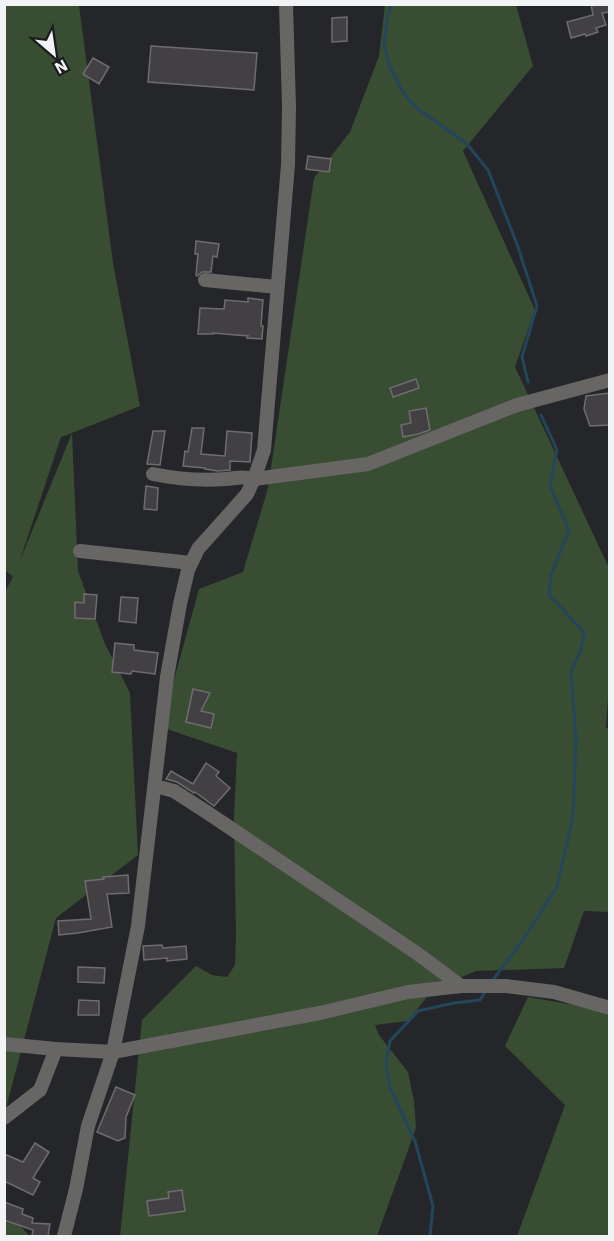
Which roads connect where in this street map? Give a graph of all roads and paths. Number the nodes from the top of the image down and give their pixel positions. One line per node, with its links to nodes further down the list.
1 (286, 4): 3 (street)
2 (205, 280): 3 (street)
3 (277, 287): 6 (street)
4 (609, 380): 6 (street)
5 (153, 474): 6 (street)
6 (255, 479): 8 (street)
7 (80, 551): 8 (street)
8 (191, 563): 14 (street)
9 (163, 788): 10 (street)
10 (461, 986): 11 (street); 14 (street)
11 (609, 1008)
12 (4, 1044): 13 (street)
13 (56, 1049): 14 (street); 15 (street)
14 (114, 1052): 16 (street)
15 (4, 1118)
16 (63, 1236)

